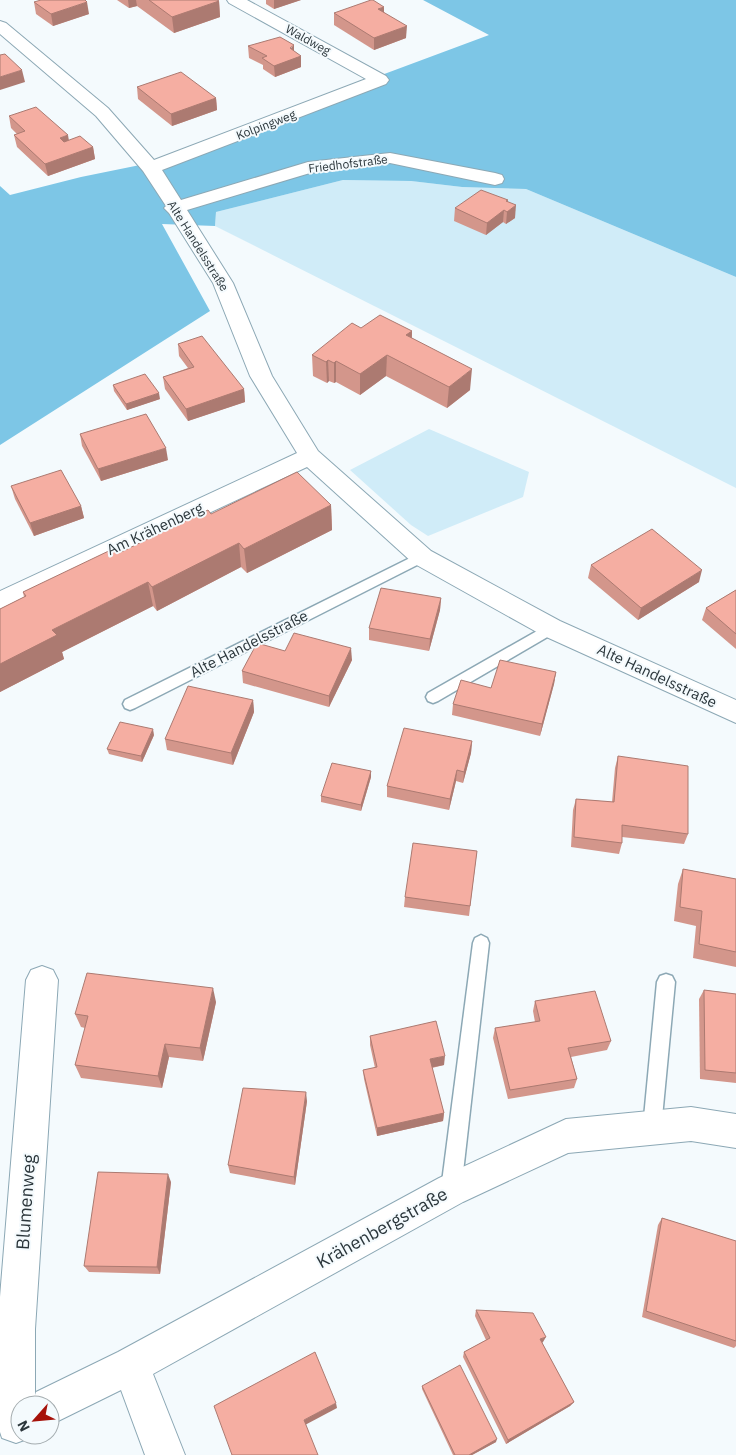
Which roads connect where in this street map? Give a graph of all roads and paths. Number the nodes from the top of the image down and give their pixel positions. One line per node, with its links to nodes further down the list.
1 (235, 0): 3 (street, Waldweg)
2 (0, 26): 4 (street, Alte Handelsstraße)
3 (380, 80): 4 (street, Kolpingweg)
4 (151, 168): 6 (street, Alte Handelsstraße)
5 (495, 179): 6 (street, Friedhofstraße)
6 (174, 208): 7 (street, Alte Handelsstraße)
7 (310, 456): 8 (street, Alte Handelsstraße); 9 (street, Am Krähenberg)
8 (422, 557): 10 (street, Alte Handelsstraße); 12 (lane, Alte Handelsstraße)
9 (0, 602)
10 (550, 628): 11 (lane); 13 (street, Alte Handelsstraße)
11 (432, 697)
12 (130, 704)
13 (736, 712)
14 (481, 943): 19 (lane)
15 (42, 980): 21 (street, Blumenweg)
16 (666, 982): 17 (lane)
17 (652, 1128): 18 (street, Krähenbergstraße); 19 (street, Krähenbergstraße)
18 (736, 1131)
19 (451, 1190): 20 (street, Krähenbergstraße)
20 (130, 1365): 22 (street, Krähenbergstraße); 23 (street)
21 (13, 1395)
22 (60, 1401)
23 (165, 1455)

